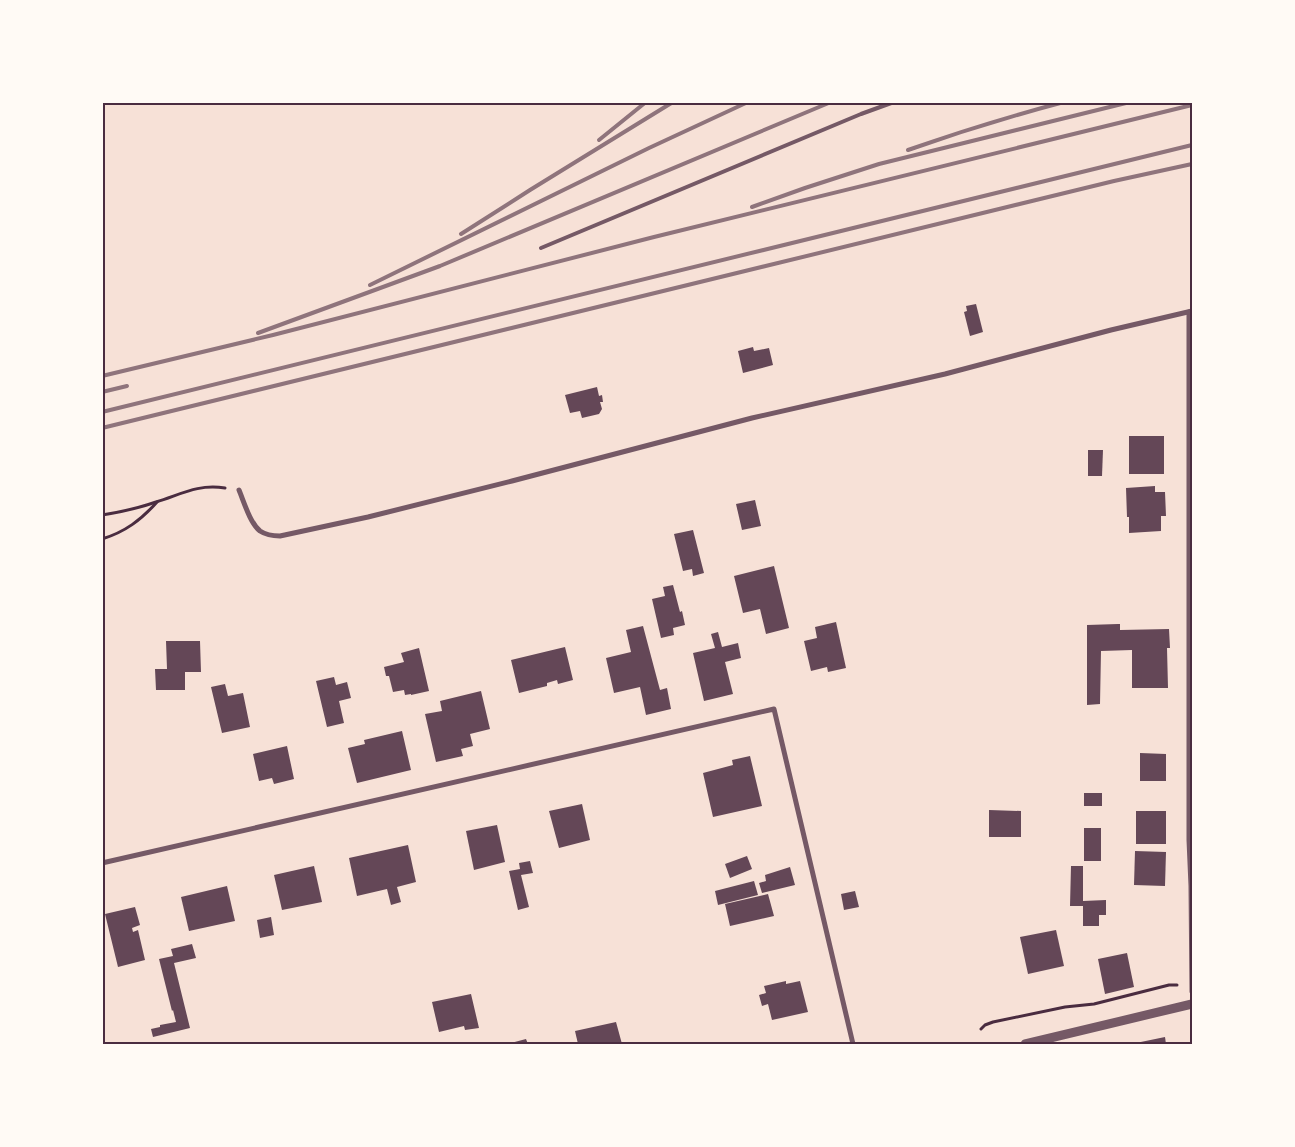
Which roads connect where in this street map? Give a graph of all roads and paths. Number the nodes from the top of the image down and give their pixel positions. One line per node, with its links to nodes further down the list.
1 (894, 102): 2 (lane)
2 (541, 248)
3 (1191, 312): 4 (street); 9 (street)
4 (239, 490): 5 (path)
5 (157, 502): 6 (path); 7 (path)
6 (102, 515)
7 (102, 539)
8 (102, 863): 13 (street)
9 (1192, 984): 10 (street); 12 (path)
10 (1192, 992)
11 (1192, 1004): 14 (street)
12 (981, 1028)
13 (853, 1044)
14 (1025, 1044)

